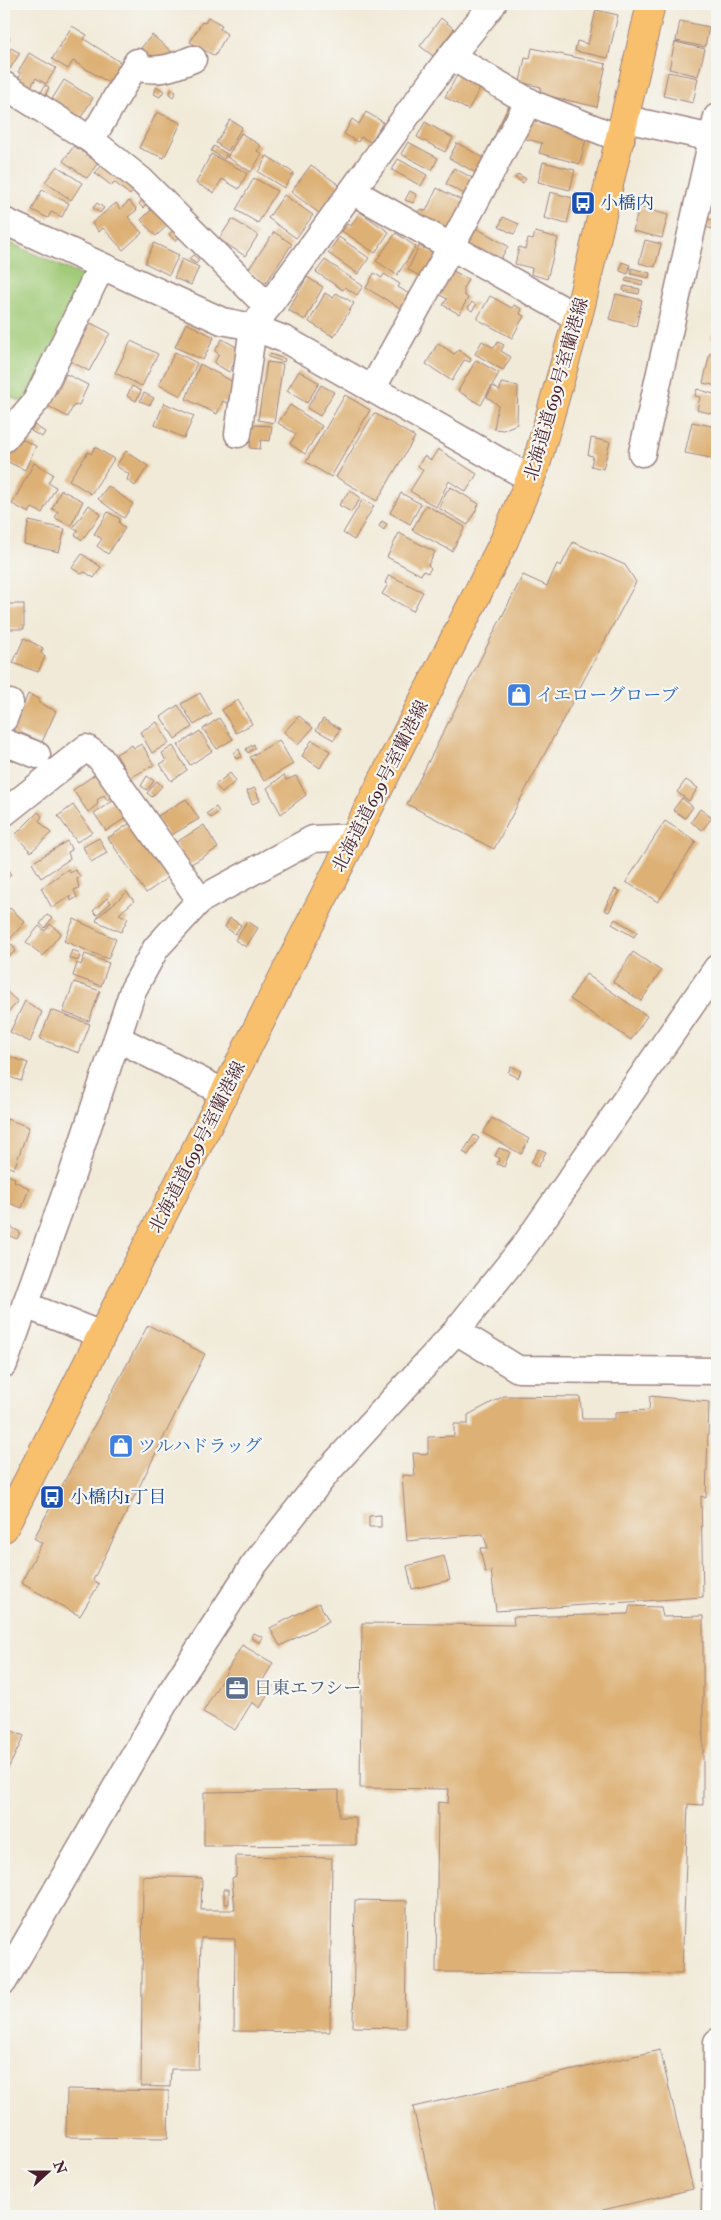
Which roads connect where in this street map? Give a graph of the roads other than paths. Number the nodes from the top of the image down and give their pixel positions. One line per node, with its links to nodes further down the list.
1 (494, 4): 3 (street)
2 (651, 4): 8 (main road, 北海道道699号室蘭港線)
3 (452, 57): 6 (street); 10 (street)
4 (193, 59): 9 (street)
5 (4, 85): 9 (street)
6 (529, 101): 8 (street); 12 (street)
7 (715, 128): 8 (street); 19 (street)
8 (623, 129): 15 (main road, 北海道道699号室蘭港線)
9 (92, 140): 14 (street)
10 (352, 191): 12 (street); 14 (street)
11 (4, 221): 13 (street)
12 (451, 247): 15 (street); 16 (street)
13 (101, 267): 14 (street); 18 (street)
14 (260, 317): 16 (street); 17 (street)
15 (578, 318): 20 (main road, 北海道道699号室蘭港線)
16 (372, 390): 20 (street)
17 (238, 434)
18 (4, 439)
19 (642, 453)
20 (531, 479): 24 (main road, 北海道道699号室蘭港線)
21 (4, 742): 22 (street)
22 (37, 755)
23 (4, 814): 25 (street)
24 (355, 837): 25 (street); 28 (main road, 北海道道699号室蘭港線)
25 (200, 900): 27 (street)
26 (717, 968): 30 (street)
27 (117, 1038): 28 (street); 29 (street)
28 (225, 1093): 31 (main road, 北海道道699号室蘭港線)
29 (25, 1305): 31 (street); 32 (street)
30 (456, 1331): 33 (street); 35 (street)
31 (102, 1335): 34 (main road, 北海道道699号室蘭港線)
32 (4, 1364)
33 (717, 1371)
34 (4, 1528)
35 (4, 1981)
36 (717, 2042): 37 (street)
37 (715, 2216)

